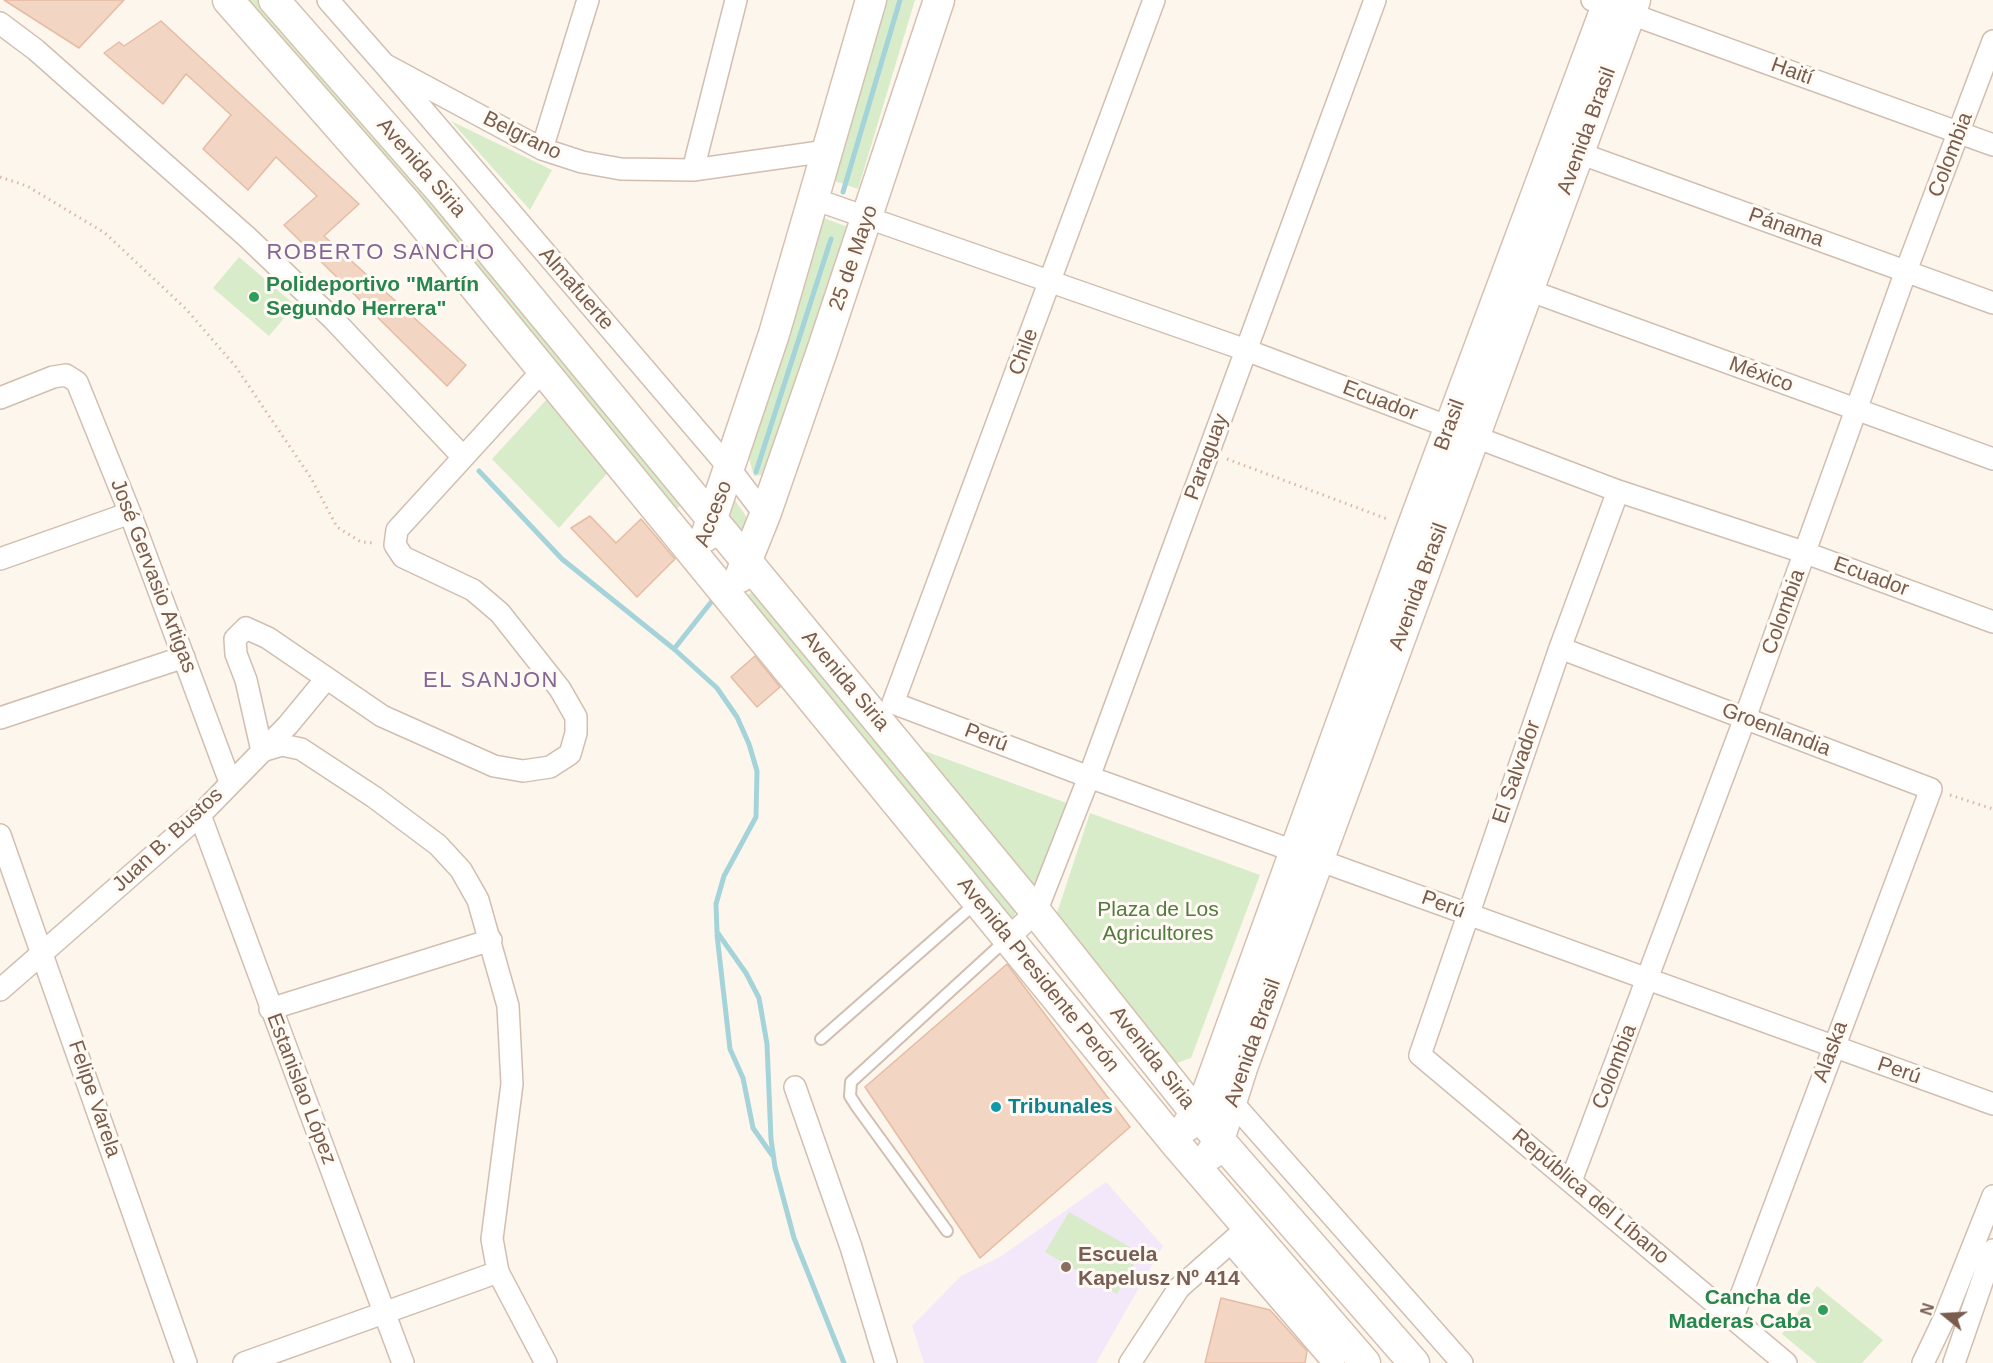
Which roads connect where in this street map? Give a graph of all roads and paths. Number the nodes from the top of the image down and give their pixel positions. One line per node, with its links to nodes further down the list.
1 (228, 0): 28 (street, Avenida Siria)
2 (274, 0): 36 (street, Avenida Siria)
3 (588, 0): 16 (street)
4 (736, 0): 19 (street)
5 (871, 0): 17 (street)
6 (939, 0): 22 (street, 25 de Mayo)
7 (1154, 0): 24 (street, Chile)
8 (1375, 0): 27 (street, Paraguay)
9 (333, 3): 13 (street, Belgrano)
10 (1615, 4): 14 (street, Haití); 18 (street, Avenida Brasil); 31 (street, Brasil)
11 (0, 23): 33 (street)
12 (1993, 41): 14 (street, Colombia)
13 (384, 64): 16 (street, Belgrano); 35 (street, Almafuerte)
14 (1960, 133): 15 (street, Haití); 23 (street, Colombia)
15 (1993, 145)
16 (542, 149): 19 (street, Belgrano)
17 (827, 151): 19 (street, Belgrano); 21 (street)
18 (1579, 153): 23 (street, Pánama); 25 (street, Avenida Brasil)
19 (693, 170)
20 (0, 177): 42 (path)
21 (822, 202): 22 (street, Ecuador); 35 (street)
22 (860, 214): 24 (street, Ecuador); 39 (street, 25 de Mayo)
23 (1906, 271): 26 (street, Pánama); 30 (street, Colombia)
24 (1051, 280): 27 (street, Ecuador); 53 (street, Chile)
25 (1528, 290): 30 (street, México); 31 (street, Avenida Brasil)
26 (1993, 303)
27 (1246, 350): 31 (street, Ecuador); 32 (street, Paraguay)
28 (543, 370): 33 (street); 45 (street, Avenida Siria)
29 (0, 398): 38 (street, José Gervasio Artigas)
30 (1857, 410): 34 (street, México); 43 (street, Colombia)
31 (1462, 432): 37 (street, Ecuador); 41 (street, Brasil); 63 (street, Avenida Brasil)
32 (1209, 452): 41 (path); 57 (street, Paraguay)
33 (464, 457): 42 (street)
34 (1993, 459)
35 (730, 469): 36 (street); 39 (street, Almafuerte); 40 (street, Acceso)
36 (680, 482): 40 (street, Avenida Siria)
37 (1618, 491): 43 (street, Ecuador); 49 (street, El Salvador)
38 (130, 513): 44 (street); 50 (street, José Gervasio Artigas)
39 (765, 515): 46 (street)
40 (712, 521): 45 (street, Acceso); 46 (street, Avenida Siria)
41 (1412, 528): 63 (street, Brasil)
42 (395, 544): 51 (street)
43 (1806, 553): 48 (street, Ecuador); 55 (street, Colombia)
44 (0, 559)
45 (697, 559): 47 (street, Avenida Siria)
46 (746, 562): 47 (street); 52 (street, Avenida Siria)
47 (724, 591): 64 (street, Avenida Presidente Perón)
48 (1993, 622)
49 (1560, 648): 55 (street, Groenlandia); 66 (street, El Salvador)
50 (184, 657): 54 (street); 58 (street, José Gervasio Artigas)
51 (326, 679): 56 (street, Juan B. Bustos); 56 (street)
52 (852, 691): 53 (street); 65 (street, Avenida Siria)
53 (893, 703): 57 (street, Perú)
54 (0, 718)
55 (1745, 718): 59 (street, Groenlandia); 70 (street, Colombia)
56 (262, 751): 58 (street, Juan B. Bustos); 68 (street)
57 (1089, 777): 63 (street, Perú); 65 (street, Paraguay)
58 (230, 782): 61 (street, Juan B. Bustos)
59 (1931, 789): 60 (path); 74 (street, Alaska)
60 (1993, 809)
61 (200, 815): 69 (street, Juan B. Bustos); 72 (street, Estanislao López)
62 (0, 835): 69 (street, Felipe Varela)
63 (1307, 855): 66 (street, Perú); 76 (street, Avenida Brasil); 79 (street, Avenida Brasil)
64 (978, 902): 67 (street, Avenida Presidente Perón); 73 (lane)
65 (1036, 912): 67 (street); 77 (street, Avenida Siria)
66 (1468, 914): 70 (street, Perú); 75 (street, El Salvador)
67 (1007, 939): 83 (street, Avenida Presidente Perón); 87 (lane)
68 (491, 940): 72 (street); 90 (street)
69 (43, 954): 71 (street, Juan B. Bustos); 93 (street, Felipe Varela)
70 (1648, 980): 74 (street, Perú); 85 (street, Colombia)
71 (0, 990)
72 (270, 1009): 91 (street, Estanislao López)
73 (821, 1039)
74 (1832, 1048): 80 (street, Perú); 92 (street, Alaska)
75 (1420, 1055): 85 (street, República del Líbano)
76 (1220, 1056): 77 (street); 81 (street, Avenida Brasil)
77 (1167, 1074): 81 (street, Avenida Siria)
78 (795, 1087): 97 (street)
79 (1232, 1102): 82 (street, Avenida Brasil); 102 (street)
80 (1993, 1104)
81 (1195, 1112): 82 (street, Avenida Siria); 83 (street, Avenida Brasil)
82 (1219, 1140): 84 (street, Avenida Brasil); 101 (street, Avenida Siria)
83 (1177, 1145): 84 (street, Avenida Presidente Perón)
84 (1200, 1172): 88 (street, Avenida Presidente Perón)
85 (1571, 1181): 92 (street, República del Líbano)
86 (1993, 1196): 104 (street)
87 (946, 1231)
88 (1240, 1235): 98 (street); 99 (street); 100 (street, Avenida Presidente Perón)
89 (1993, 1251): 105 (street)
90 (498, 1272): 91 (street); 96 (street)
91 (385, 1314): 94 (street); 95 (street, Estanislao López)
92 (1733, 1317): 103 (street, República del Líbano)
93 (186, 1363)
94 (244, 1363)
95 (403, 1363)
96 (546, 1363)
97 (886, 1363)
98 (1130, 1363)
99 (1334, 1363)
100 (1365, 1363)
101 (1414, 1363)
102 (1462, 1363)
103 (1786, 1363)
104 (1923, 1363)
105 (1954, 1363)

